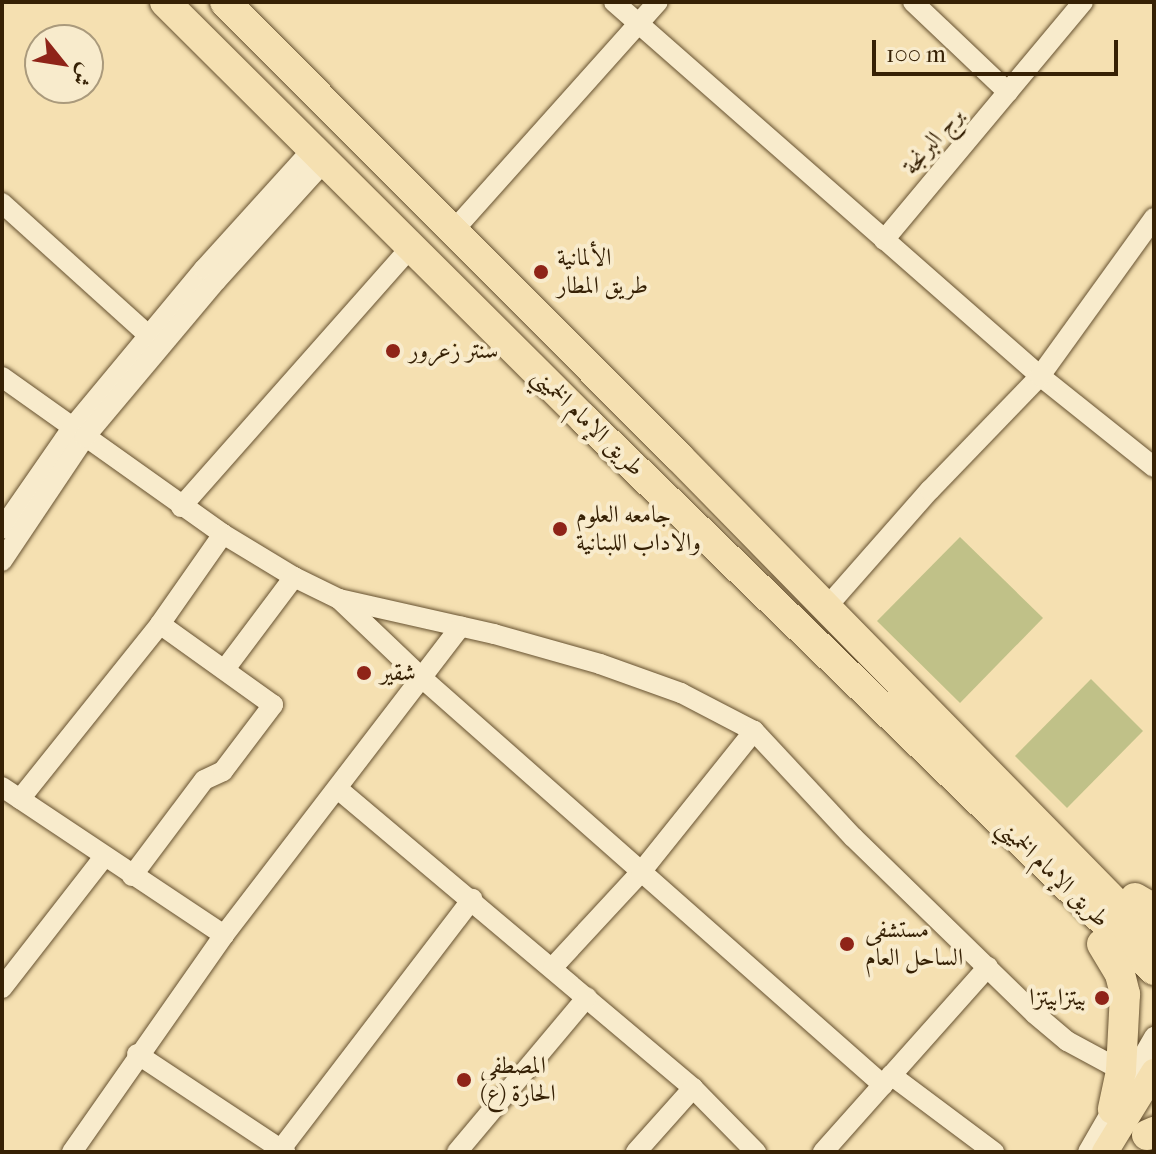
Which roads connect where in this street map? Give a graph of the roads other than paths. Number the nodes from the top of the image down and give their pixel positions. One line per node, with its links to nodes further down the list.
1 (165, 2): 9 (highway, طريق الإمام الخميني)
2 (225, 2): 12 (highway, طريق الإمام الخميني)
3 (614, 2): 7 (street)
4 (658, 2): 7 (street)
5 (913, 2): 8 (street)
6 (1083, 2): 8 (street, برج البرنجة)
7 (639, 24): 12 (street); 13 (street)
8 (1008, 92): 13 (street, برج البرنجة)
9 (319, 155): 14 (highway, طريق الإمام الخميني); 15 (street); 20 (street)
10 (2, 203): 15 (street)
11 (1154, 218): 16 (street)
12 (453, 231): 18 (highway, طريق الإمام الخميني)
13 (884, 240): 16 (street)
14 (412, 246): 19 (highway, طريق الإمام الخميني); 22 (street)
15 (149, 336): 20 (street)
16 (1040, 376): 21 (street); 29 (street)
17 (2, 377): 20 (street)
18 (614, 394): 19 (highway); 27 (highway, طريق الإمام الخميني)
19 (584, 419): 32 (highway, طريق الإمام الخميني)
20 (78, 433): 22 (street); 23 (street); 25 (street)
21 (1154, 467)
22 (181, 507): 24 (street)
23 (2, 529)
24 (223, 534): 26 (street); 30 (street)
25 (2, 561)
26 (294, 577): 28 (street); 33 (street)
27 (795, 577): 29 (highway); 45 (highway, طريق الإمام الخميني)
28 (339, 599): 31 (street); 34 (street)
29 (832, 601): 43 (highway)
30 (160, 624): 33 (street); 38 (street)
31 (461, 626): 34 (street); 35 (street)
32 (822, 650): 46 (highway); 49 (highway, طريق الإمام الخميني)
33 (225, 669): 41 (street)
34 (422, 678): 37 (street); 40 (street)
35 (754, 731): 40 (street); 48 (street)
36 (2, 787): 38 (street)
37 (338, 789): 42 (street); 44 (street)
38 (20, 799): 39 (street)
39 (104, 857): 41 (street); 51 (street)
40 (641, 872): 47 (street); 56 (street)
41 (132, 876): 44 (street)
42 (472, 899): 47 (street); 59 (street)
43 (1148, 908)
44 (224, 935): 54 (street)
45 (1154, 942)
46 (1102, 944): 50 (highway); 55 (highway)
47 (553, 967): 52 (street)
48 (988, 967): 55 (street); 56 (street)
49 (1154, 970)
50 (1154, 984)
51 (2, 988)
52 (587, 997): 57 (street); 61 (street)
53 (1154, 1037): 55 (street)
54 (137, 1054): 59 (street); 60 (street)
55 (1136, 1073): 58 (highway); 67 (main road)
56 (887, 1080): 64 (street); 65 (street)
57 (693, 1088): 62 (street); 63 (street)
58 (1113, 1109): 66 (street)
59 (283, 1151)
60 (72, 1152)
61 (457, 1152)
62 (636, 1152)
63 (756, 1152)
64 (823, 1152)
65 (994, 1152)
66 (1088, 1152)
67 (1105, 1152)

